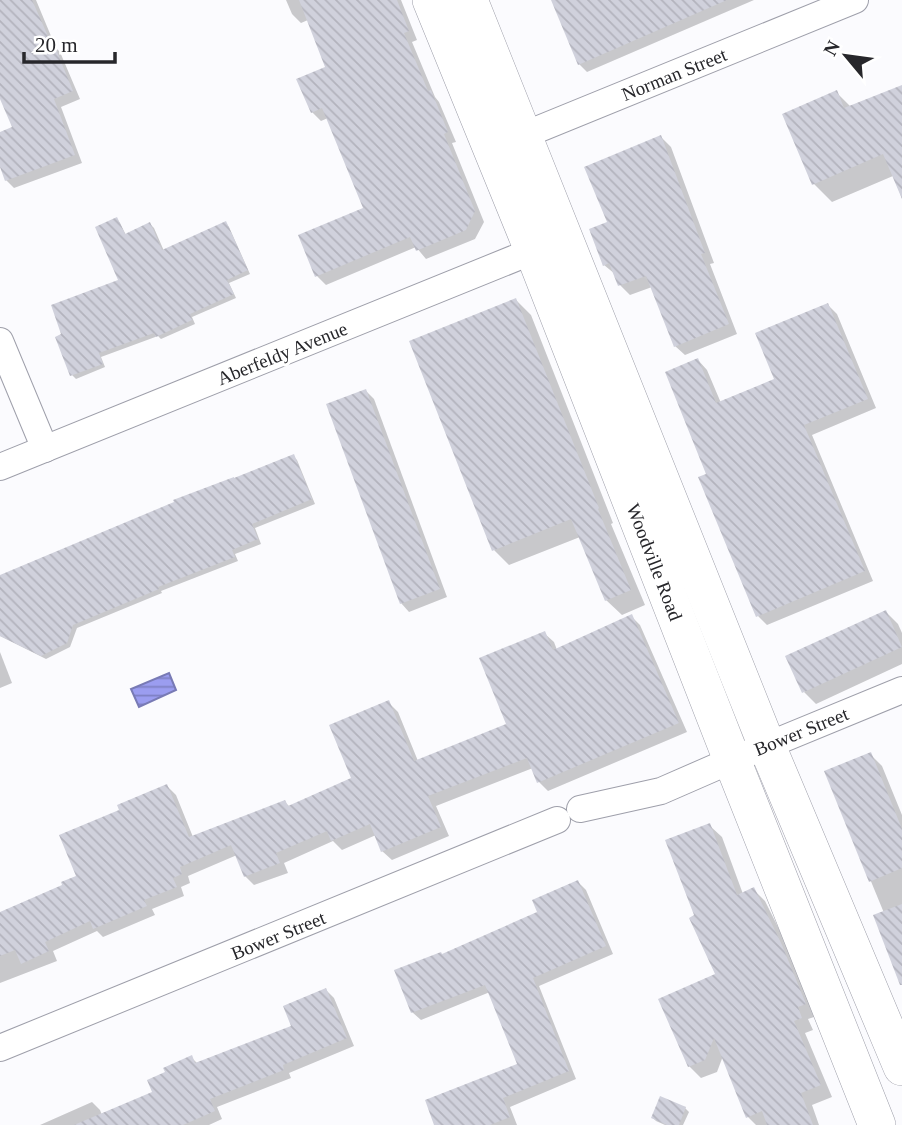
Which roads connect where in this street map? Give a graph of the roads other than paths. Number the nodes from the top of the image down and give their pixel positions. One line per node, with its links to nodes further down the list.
1 (430, 0): 4 (main road, Woodville Road)
2 (469, 0): 4 (main road, Woodville Road)
3 (855, 0): 4 (street, Norman Street)
4 (507, 142): 5 (main road, Woodville Road)
5 (548, 244): 7 (street, Aberfeldy Avenue); 10 (main road, Woodville Road); 11 (main road, Woodville Road)
6 (0, 341): 7 (street)
7 (45, 449): 8 (street, Aberfeldy Avenue)
8 (0, 467)
9 (902, 690): 10 (street, Bower Street)
10 (767, 746): 11 (street, Bower Street); 13 (main road, Woodville Road)
11 (732, 760): 12 (street, Bower Street); 14 (main road, Woodville Road)
12 (0, 1048)
13 (902, 1067)
14 (877, 1125)

